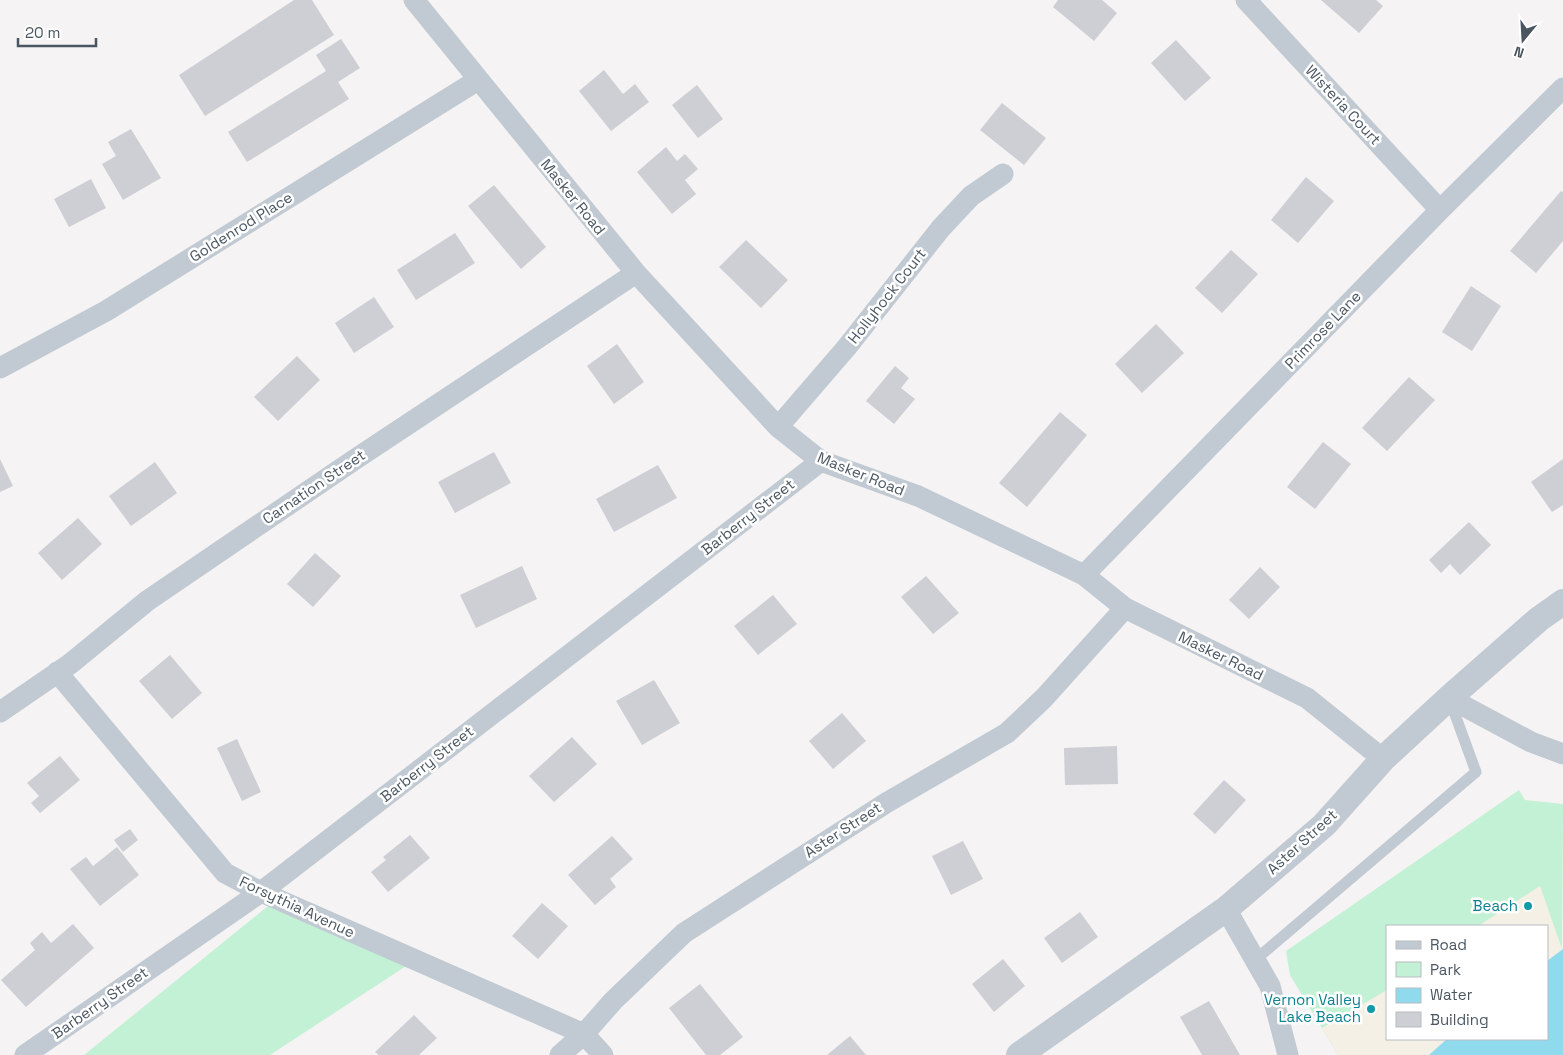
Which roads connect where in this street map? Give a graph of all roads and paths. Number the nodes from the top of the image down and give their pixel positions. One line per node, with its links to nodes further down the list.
1 (414, 0): 3 (street, Masker Road)
2 (1246, 0): 6 (street, Wisteria Court)
3 (478, 80): 7 (street, Masker Road); 8 (street, Goldenrod Place)
4 (1563, 88): 6 (street, Primrose Lane)
5 (1003, 174): 9 (street, Hollyhock Court)
6 (1440, 210): 11 (street, Primrose Lane)
7 (636, 273): 9 (street, Masker Road); 14 (street, Carnation Street)
8 (0, 368)
9 (778, 427): 10 (street, Masker Road)
10 (820, 461): 11 (street, Masker Road); 19 (street, Barberry Street)
11 (1084, 575): 13 (street, Masker Road)
12 (1563, 602): 15 (street, Aster Street)
13 (1125, 608): 18 (street, Masker Road); 22 (street, Aster Street)
14 (57, 672): 16 (street, Carnation Street); 19 (street, Forsythia Avenue)
15 (1449, 698): 17 (street); 18 (street, Aster Street); 21 (lane)
16 (0, 712)
17 (1563, 754)
18 (1383, 759): 20 (street, Aster Street)
19 (261, 892): 22 (street, Forsythia Avenue); 23 (street, Barberry Street)
20 (1226, 909): 21 (street); 26 (street, Aster Street)
21 (1255, 960): 27 (street)
22 (584, 1034): 24 (street, Aster Street); 25 (street, Forsythia Avenue)
23 (25, 1055)
24 (560, 1055)
25 (603, 1055)
26 (1019, 1055)
27 (1288, 1055)

